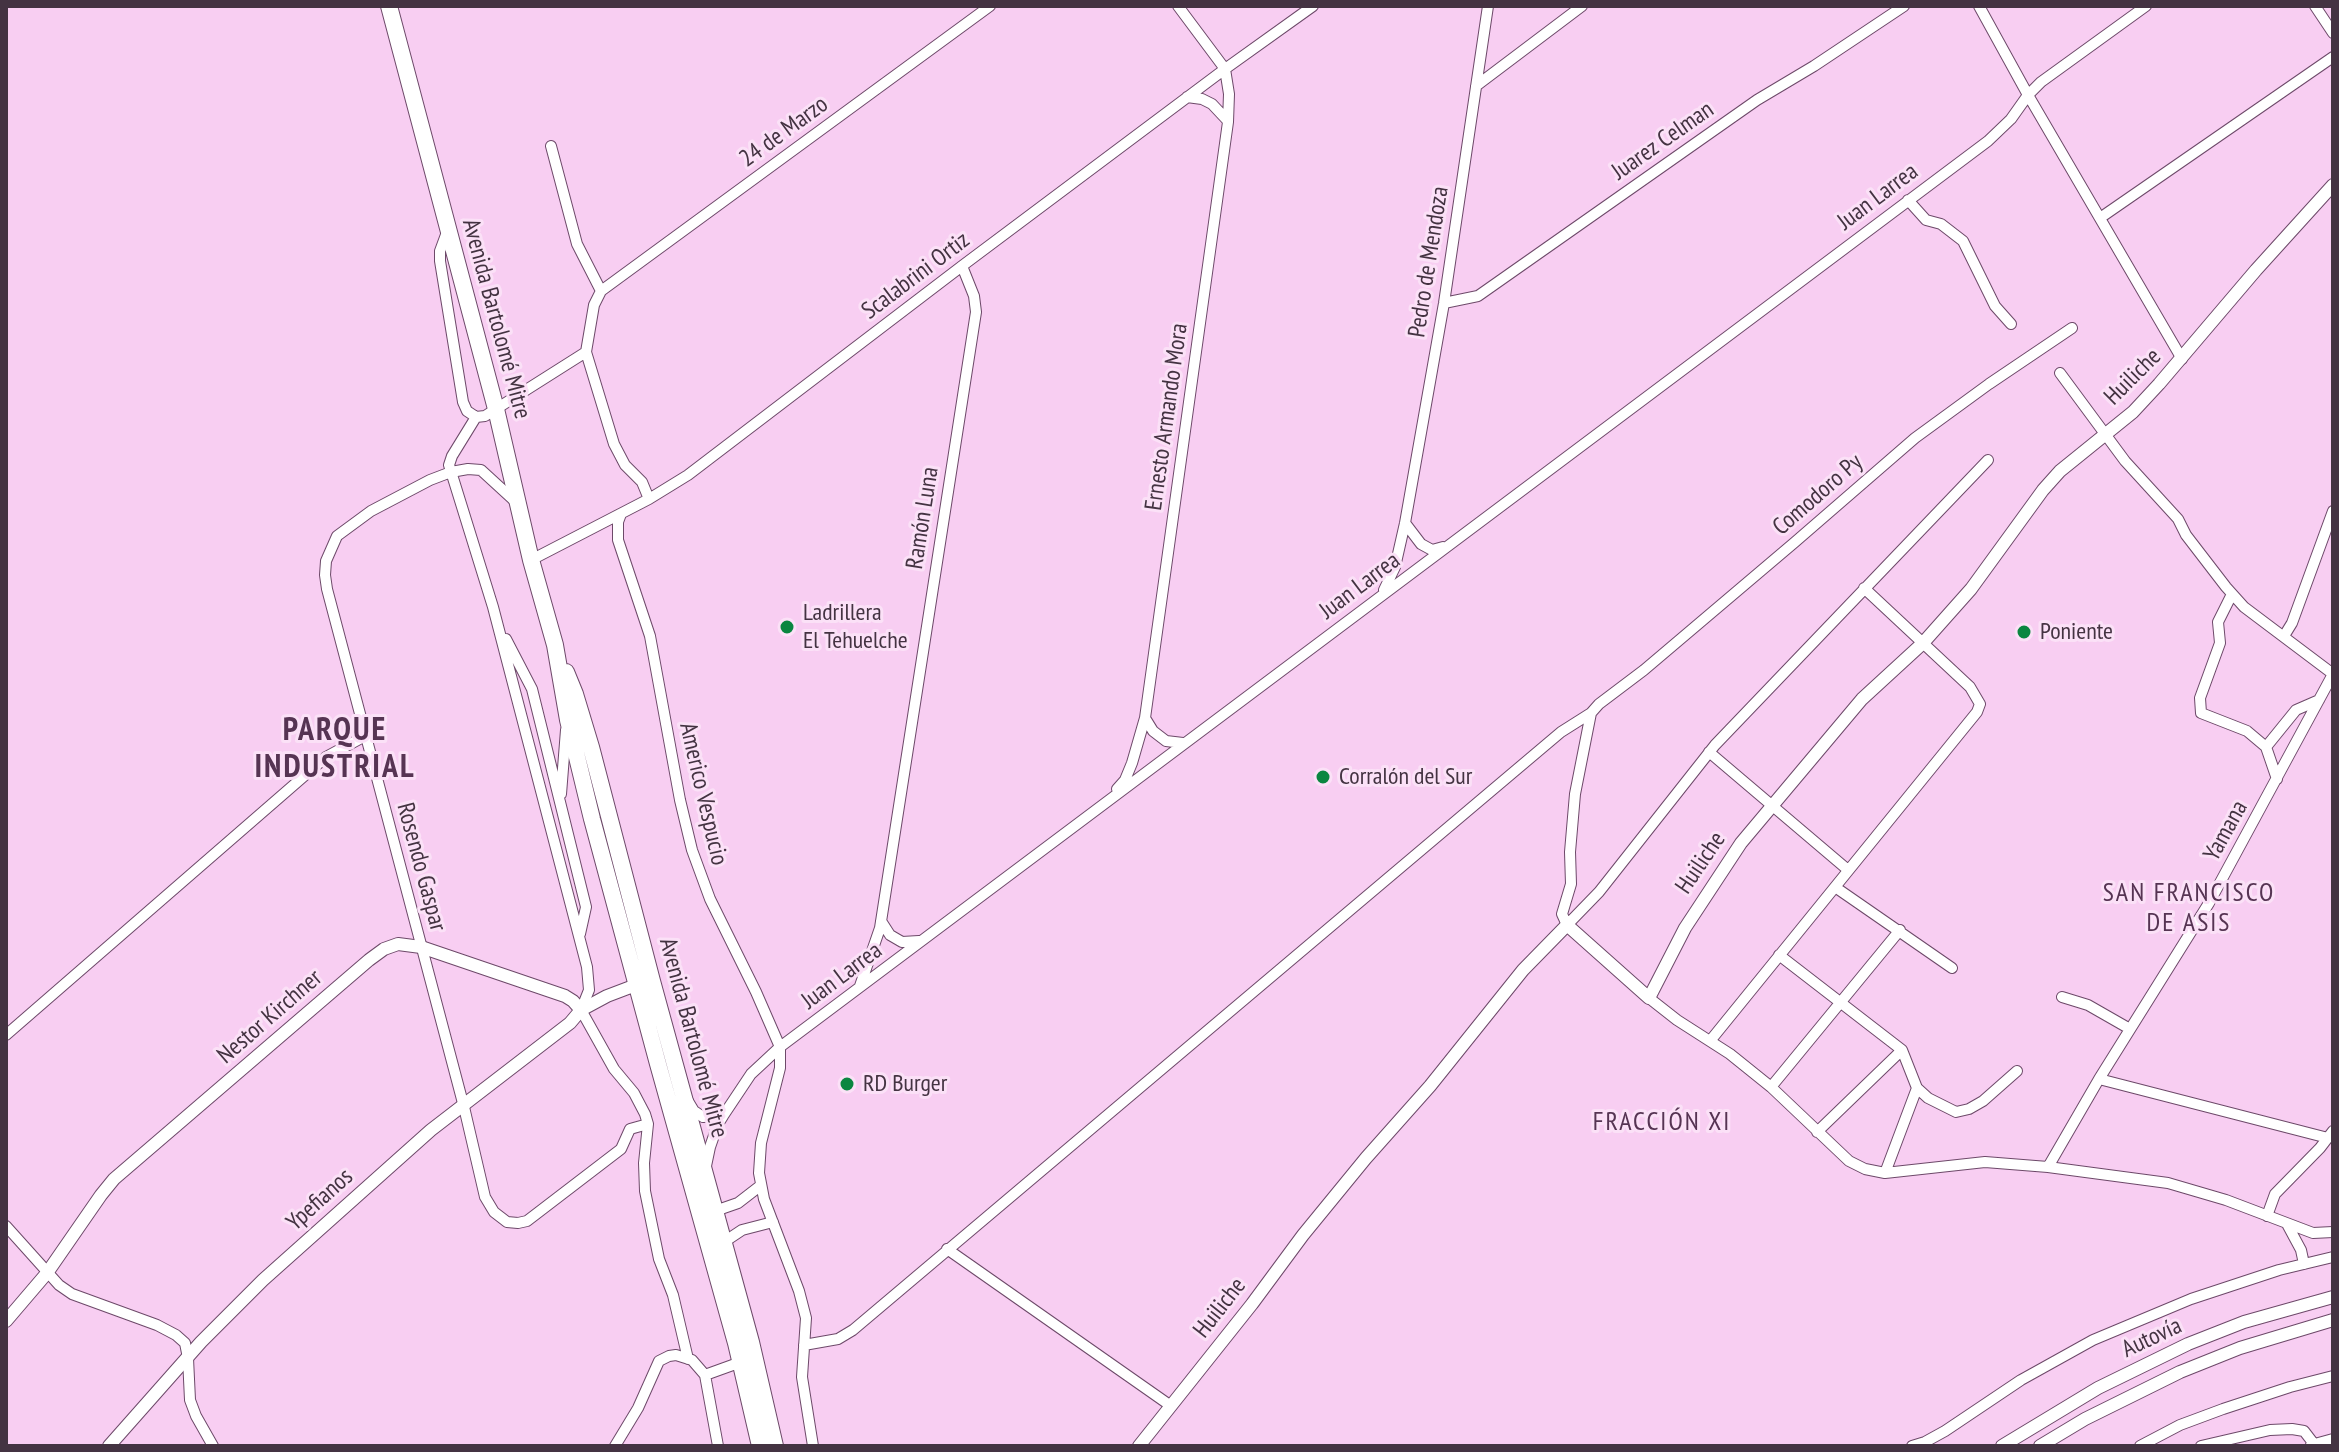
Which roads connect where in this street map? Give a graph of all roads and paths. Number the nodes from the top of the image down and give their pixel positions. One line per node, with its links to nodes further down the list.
1 (389, 6): 22 (main road, Avenida Bartolomé Mitre)
2 (990, 6): 24 (street, 24 de Marzo)
3 (1178, 6): 13 (street)
4 (1313, 6): 13 (street, Scalabrini Ortiz)
5 (1488, 6): 14 (street, Pedro de Mendoza)
6 (1582, 6): 14 (street)
7 (1904, 6): 25 (street, Juarez Celman)
8 (1979, 6): 15 (street)
9 (2146, 6): 15 (street, Juan Larrea)
10 (2315, 6): 11 (street)
11 (2333, 33)
12 (2333, 57): 21 (street)
13 (1225, 69): 16 (street, Scalabrini Ortiz); 17 (street, Ernesto Armando Mora)
14 (1476, 86): 25 (street, Pedro de Mendoza)
15 (2028, 95): 20 (street, Juan Larrea); 21 (street)
16 (1187, 97): 17 (street); 23 (street, Scalabrini Ortiz)
17 (1228, 122): 54 (street, Ernesto Armando Mora)
18 (551, 146): 24 (street)
19 (2333, 185): 29 (street, Huiliche)
20 (1908, 200): 26 (street); 41 (street, Juan Larrea)
21 (2100, 218): 29 (street)
22 (448, 231): 31 (main road, Avenida Bartolomé Mitre); 32 (street)
23 (962, 266): 36 (street, Scalabrini Ortiz); 65 (street, Ramón Luna)
24 (601, 291): 28 (street)
25 (1444, 303): 40 (street, Pedro de Mendoza)
26 (2011, 324)
27 (2072, 328): 52 (street, Comodoro Py)
28 (586, 352): 31 (street); 36 (street)
29 (2182, 359): 33 (street, Huiliche)
30 (2060, 373): 33 (street)
31 (496, 409): 32 (street); 37 (main road, Avenida Bartolomé Mitre)
32 (476, 417): 35 (street)
33 (2106, 434): 44 (street); 48 (street, Huiliche)
34 (1988, 460): 43 (street)
35 (451, 472): 37 (street); 46 (street); 55 (street, Rosendo Gaspar)
36 (649, 499): 39 (street, Scalabrini Ortiz)
37 (518, 504): 42 (main road, Avenida Bartolomé Mitre)
38 (2333, 511): 47 (street)
39 (621, 514): 42 (street, Scalabrini Ortiz); 82 (street, Americo Vespucio)
40 (1405, 523): 41 (street); 45 (street, Pedro de Mendoza)
41 (1445, 547): 45 (street, Juan Larrea)
42 (531, 560): 49 (main road, Avenida Bartolomé Mitre)
43 (1864, 588): 48 (street); 58 (street)
44 (2232, 594): 47 (street); 57 (street)
45 (1381, 595): 56 (street, Juan Larrea)
46 (498, 624): 62 (street); 68 (street)
47 (2284, 636): 50 (street)
48 (1923, 643): 61 (street, Huiliche); 63 (street)
49 (555, 645): 53 (main road, Avenida Bartolomé Mitre); 88 (main road, Avenida Bartolomé Mitre)
50 (2333, 674): 51 (street, Yamana)
51 (2319, 700): 57 (street); 59 (street, Yamana)
52 (1591, 713): 66 (street); 105 (street, Comodoro Py)
53 (567, 717): 62 (street); 73 (main road, Avenida Bartolomé Mitre)
54 (1145, 718): 56 (street); 60 (street, Ernesto Armando Mora)
55 (365, 736): 70 (street, Rosendo Gaspar); 80 (street)
56 (1183, 743): 60 (street, Juan Larrea)
57 (2266, 747): 59 (street)
58 (1709, 752): 61 (street); 66 (street)
59 (2277, 779): 79 (street, Yamana)
60 (1110, 798): 69 (street, Juan Larrea)
61 (1772, 806): 63 (street); 76 (street, Huiliche)
62 (561, 807): 68 (street)
63 (1848, 870): 64 (street)
64 (1835, 887): 67 (street); 71 (street)
65 (881, 921): 69 (street); 74 (street, Ramón Luna)
66 (1567, 925): 76 (street); 118 (street, Huiliche)
67 (1900, 930): 72 (street); 77 (street)
68 (580, 937): 78 (street)
69 (921, 941): 74 (street, Juan Larrea)
70 (421, 947): 78 (street, Nestor Kirchner); 89 (street, Rosendo Gaspar); 108 (street, Nestor Kirchner)
71 (1779, 955): 77 (street); 81 (street)
72 (1952, 968)
73 (636, 985): 78 (street); 115 (main road, Avenida Bartolomé Mitre)
74 (859, 987): 82 (street, Juan Larrea)
75 (2062, 997): 79 (street)
76 (1649, 998): 81 (street)
77 (1840, 1004): 83 (street); 86 (street)
78 (581, 1010): 89 (street, Ypefianos); 91 (street)
79 (2130, 1029): 85 (street, Yamana)
80 (6, 1035)
81 (1710, 1041): 86 (street)
82 (780, 1047): 90 (street, Juan Larrea); 97 (street, Americo Vespucio)
83 (1902, 1050): 87 (street); 92 (street)
84 (2017, 1071): 87 (street)
85 (2099, 1079): 93 (street); 94 (street, Yamana)
86 (1771, 1087): 92 (street)
87 (1917, 1088): 96 (street)
88 (682, 1093): 90 (street); 95 (main road, Avenida Bartolomé Mitre)
89 (464, 1107): 91 (street, Rosendo Gaspar); 113 (street, Ypefianos)
90 (723, 1116): 95 (street, Juan Larrea)
91 (648, 1124): 114 (street)
92 (1817, 1132): 96 (street)
93 (2331, 1134): 99 (street)
94 (2048, 1167): 96 (street); 99 (street)
95 (704, 1172): 98 (main road, Avenida Bartolomé Mitre)
96 (1885, 1173)
97 (760, 1186): 98 (street); 100 (street, Americo Vespucio)
98 (715, 1211): 104 (main road, Avenida Bartolomé Mitre)
99 (2267, 1216): 101 (street)
100 (773, 1222): 104 (street); 112 (street, Americo Vespucio)
101 (2287, 1224): 103 (street); 107 (street)
102 (6, 1226): 108 (street)
103 (2333, 1232)
104 (724, 1242): 126 (main road, Avenida Bartolomé Mitre)
105 (947, 1249): 112 (street, Comodoro Py); 118 (street)
106 (2333, 1257): 107 (street)
107 (2304, 1264): 129 (street)
108 (47, 1273): 111 (street, Nestor Kirchner); 113 (street)
109 (2333, 1297): 130 (street, Autovía)
110 (2333, 1320): 131 (street, Autovía)
111 (6, 1321)
112 (804, 1345): 127 (street, Americo Vespucio)
113 (188, 1358): 121 (street, Ypefianos); 122 (street)
114 (688, 1359): 116 (street); 123 (street)
115 (741, 1362): 116 (street); 125 (main road, Avenida Bartolomé Mitre)
116 (705, 1375): 124 (street)
117 (2333, 1376): 132 (street)
118 (1171, 1406): 128 (street, Huiliche)
119 (2333, 1439): 120 (street)
120 (2311, 1445): 133 (street)
121 (109, 1446)
122 (213, 1446)
123 (615, 1446)
124 (718, 1446)
125 (760, 1446)
126 (775, 1446)
127 (813, 1446)
128 (1139, 1446)
129 (1912, 1446)
130 (2002, 1446)
131 (2040, 1446)
132 (2140, 1446)
133 (2201, 1446)

